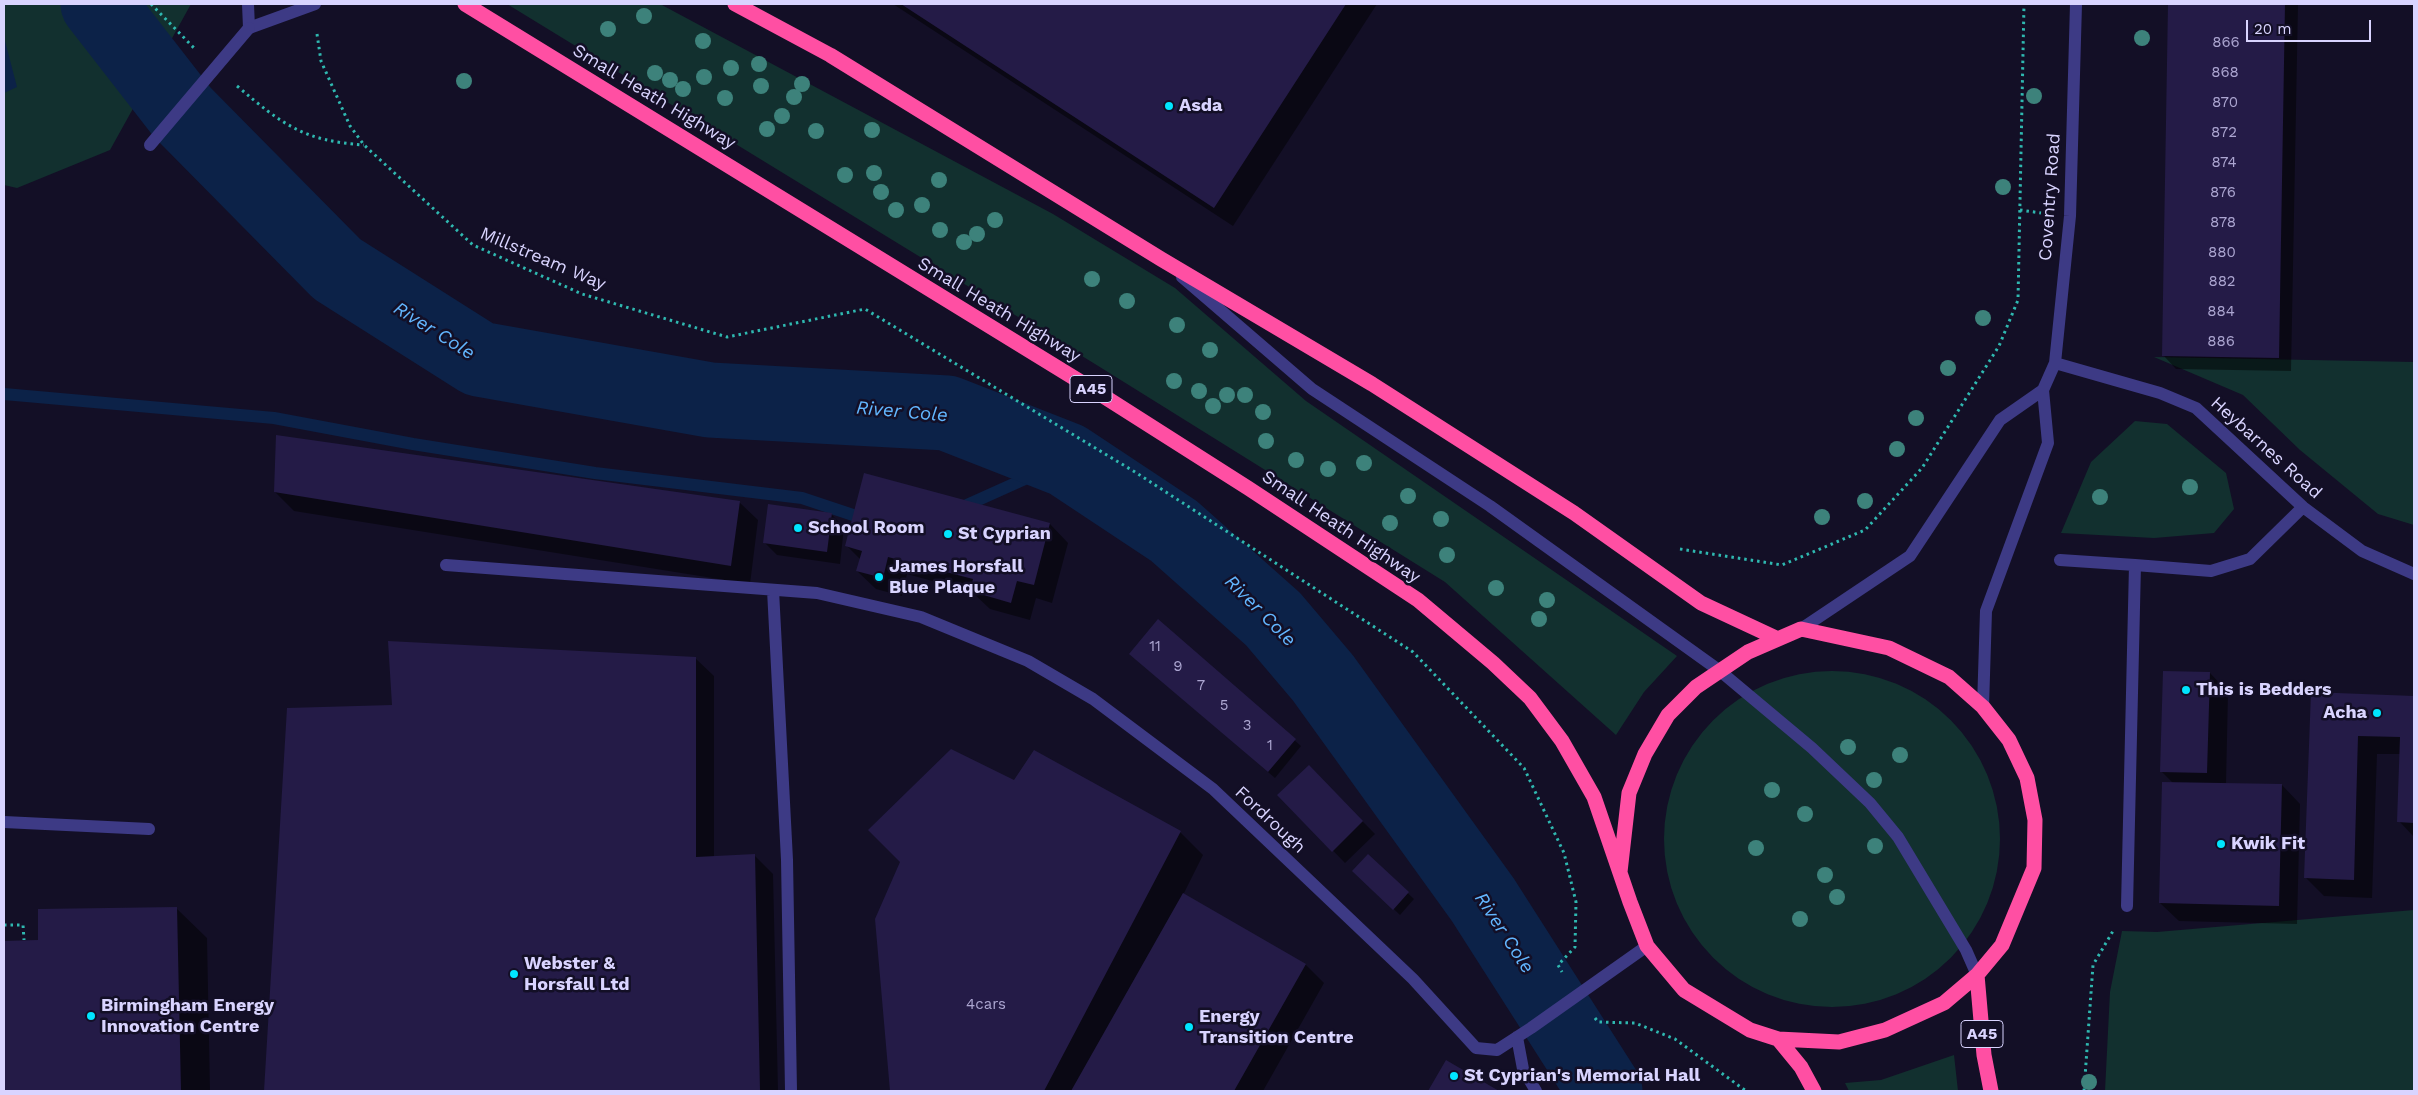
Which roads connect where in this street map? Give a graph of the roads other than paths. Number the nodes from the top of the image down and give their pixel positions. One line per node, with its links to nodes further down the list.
1 (248, 4): 6 (street)
2 (315, 4): 6 (street)
3 (465, 4): 23 (highway, Small Heath Highway / A45)
4 (735, 4): 8 (highway)
5 (2076, 4): 9 (street, Coventry Road)
6 (249, 28): 7 (street, bridge)
7 (150, 145)
8 (1161, 259): 18 (highway); 19 (street)
9 (2055, 363): 10 (street, Coventry Road); 11 (street, Heybarnes Road)
10 (2044, 390): 17 (street); 20 (street, Coventry Road)
11 (2303, 507): 14 (street); 15 (street, Heybarnes Road)
12 (2060, 560): 14 (street)
13 (446, 565): 16 (street, Fordrough)
14 (2135, 565): 24 (street)
15 (2414, 574)
16 (773, 590): 27 (street, Fordrough); 29 (street)
17 (1801, 629): 18 (highway); 20 (highway)
18 (1776, 638): 19 (highway)
19 (1720, 670): 23 (highway); 26 (street)
20 (1983, 707): 26 (highway)
21 (4, 822): 22 (street)
22 (149, 829)
23 (1620, 872): 25 (highway, Small Heath Highway)
24 (2127, 906)
25 (1647, 946): 27 (street, Fordrough); 28 (highway)
26 (1977, 975): 28 (highway); 32 (highway, A45)
27 (1517, 1037): 30 (street)
28 (1778, 1039): 31 (highway)
29 (791, 1091)
30 (1536, 1091)
31 (1814, 1091)
32 (1991, 1091)

